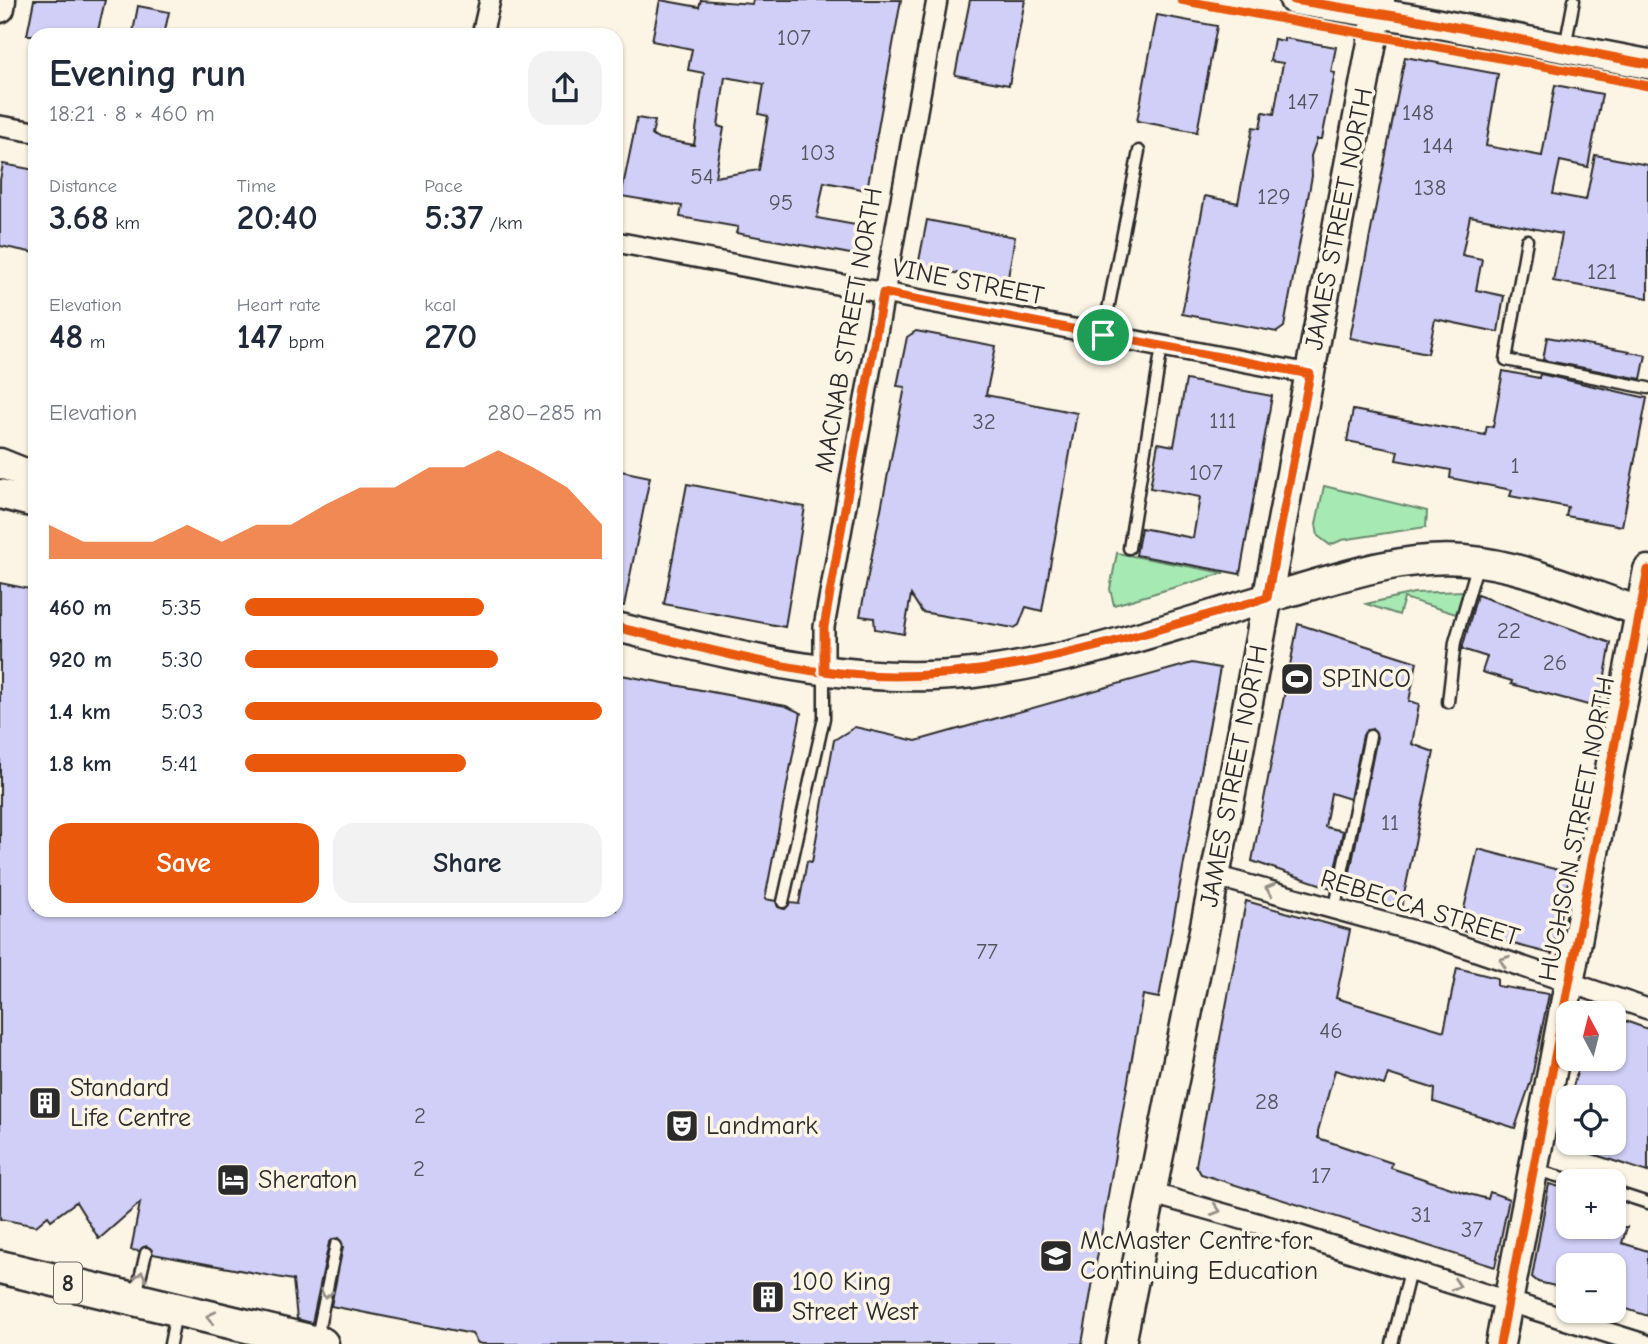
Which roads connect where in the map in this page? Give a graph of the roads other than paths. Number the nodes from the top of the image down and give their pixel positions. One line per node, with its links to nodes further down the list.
1 (1, 0): 7 (main road)
2 (490, 0): 8 (street)
3 (937, 0): 16 (street, MACNAB STREET NORTH)
4 (1294, 0): 6 (main road)
5 (1574, 0): 9 (lane)
6 (1378, 7): 9 (main road); 19 (main road, JAMES STREET NORTH)
7 (0, 8)
8 (484, 28)
9 (1565, 48): 10 (main road)
10 (1648, 64)
11 (0, 126): 12 (street)
12 (28, 131)
13 (1139, 152): 17 (lane)
14 (1527, 240): 20 (lane)
15 (623, 243): 16 (street, VINE STREET)
16 (883, 293): 17 (street, VINE STREET); 31 (street, MACNAB STREET NORTH)
17 (1103, 335): 18 (street, VINE STREET)
18 (1162, 346): 19 (street, VINE STREET); 25 (lane)
19 (1310, 374): 28 (main road, JAMES STREET NORTH)
20 (1648, 388)
21 (0, 463): 22 (main road)
22 (28, 474)
23 (0, 495): 24 (main road)
24 (28, 501)
25 (1129, 548)
26 (1479, 562): 28 (main road); 29 (main road); 32 (lane)
27 (1648, 570): 29 (main road, HUGHSON STREET NORTH)
28 (1267, 598): 31 (main road); 34 (main road, JAMES STREET NORTH)
29 (1644, 612): 37 (main road, HUGHSON STREET NORTH)
30 (623, 629): 31 (main road)
31 (824, 671): 35 (lane)
32 (1448, 702)
33 (1370, 736): 36 (lane)
34 (1215, 876): 36 (street, REBECCA STREET, one-way to 34); 41 (main road, JAMES STREET NORTH)
35 (783, 902)
36 (1335, 907): 37 (street, REBECCA STREET, one-way to 36)
37 (1569, 983): 38 (street, REBECCA STREET); 39 (main road, HUGHSON STREET NORTH)
38 (1648, 1009)
39 (1533, 1169): 40 (lane); 49 (main road, HUGHSON STREET NORTH)
40 (1556, 1176)
41 (1150, 1193): 47 (street, one-way to 47); 53 (main road, JAMES STREET NORTH)
42 (1626, 1196): 43 (lane)
43 (1648, 1203)
44 (336, 1245): 51 (lane, one-way to 51)
45 (146, 1252): 48 (lane, one-way to 45)
46 (0, 1267): 48 (main road, 8)
47 (1410, 1271): 49 (street, one-way to 49); 54 (lane)
48 (135, 1299): 50 (main road, 8)
49 (1508, 1301): 55 (main road, HUGHSON STREET NORTH); 56 (street)
50 (177, 1310): 51 (main road, 8, one-way to 50); 52 (lane)
51 (305, 1342)
52 (170, 1344)
53 (1121, 1344)
54 (1392, 1344)
55 (1500, 1344)
56 (1644, 1344)

